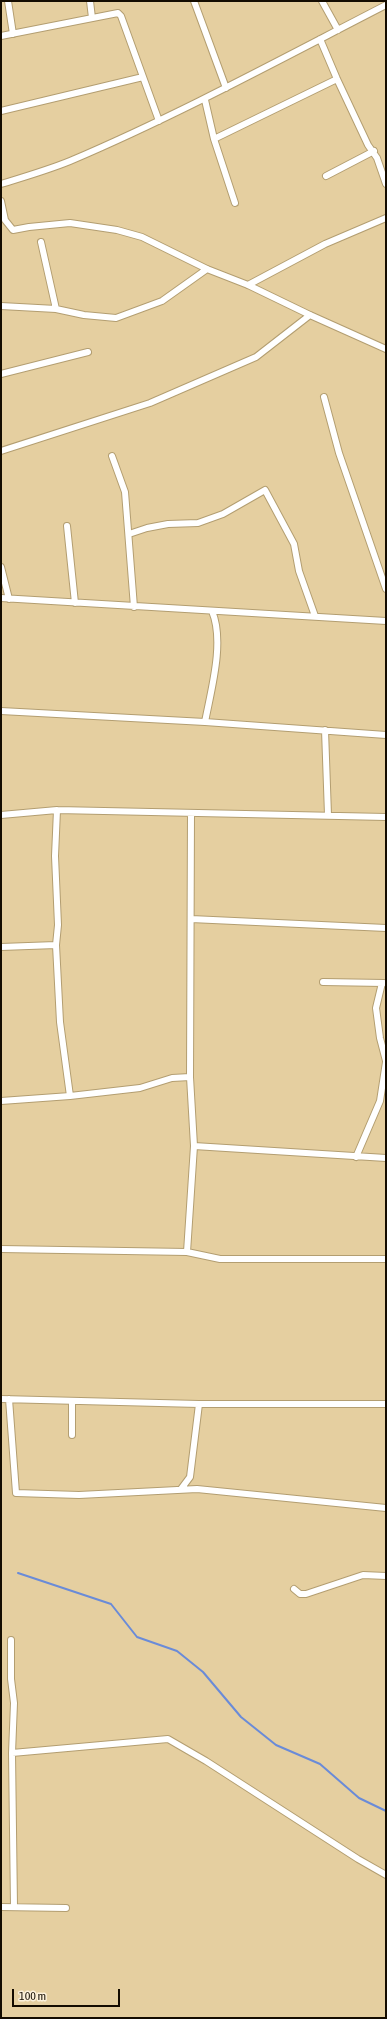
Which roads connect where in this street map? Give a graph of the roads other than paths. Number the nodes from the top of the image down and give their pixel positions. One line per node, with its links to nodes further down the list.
1 (8, 1): 8 (street)
2 (90, 1): 6 (street)
3 (194, 1): 13 (street)
4 (322, 1): 7 (street)
5 (386, 5): 7 (street)
6 (92, 18): 8 (street); 11 (street)
7 (338, 30): 10 (street)
8 (13, 34): 9 (street)
9 (1, 36)
10 (320, 39): 12 (street); 13 (street)
11 (143, 77): 15 (street); 16 (street)
12 (336, 79): 17 (street); 18 (street)
13 (226, 88): 14 (street)
14 (205, 100): 16 (street); 17 (street)
15 (1, 111)
16 (159, 121): 20 (street)
17 (214, 139): 23 (street)
18 (374, 151): 19 (street); 21 (street)
19 (326, 176)
20 (1, 184)
21 (386, 184)
22 (1, 201): 26 (street)
23 (235, 203)
24 (386, 218): 27 (street)
25 (41, 242): 29 (street)
26 (208, 269): 27 (street); 29 (street)
27 (248, 285): 30 (street)
28 (1, 306): 29 (street)
29 (56, 308)
30 (310, 315): 32 (street); 36 (street)
31 (386, 340): 32 (street)
32 (383, 347)
33 (88, 352): 34 (street)
34 (1, 374)
35 (324, 397): 41 (street)
36 (1, 451)
37 (112, 456): 39 (street)
38 (67, 526): 44 (street)
39 (129, 534): 45 (street); 48 (street)
40 (1, 567): 43 (street)
41 (386, 589)
42 (1, 598): 43 (street)
43 (8, 598): 44 (street)
44 (75, 603): 45 (street)
45 (134, 607): 46 (street)
46 (212, 611): 47 (street); 49 (street)
47 (232, 612): 48 (street); 49 (street)
48 (315, 616): 50 (street)
49 (216, 620): 52 (street)
50 (386, 621)
51 (1, 711): 52 (street)
52 (204, 722): 53 (street)
53 (325, 730): 54 (street); 58 (street)
54 (386, 735)
55 (57, 810): 56 (street); 57 (street); 62 (street)
56 (191, 813): 58 (street); 60 (street)
57 (1, 815)
58 (328, 815): 59 (street)
59 (386, 818)
60 (191, 919): 61 (street); 67 (street)
61 (386, 928)
62 (56, 945): 63 (street); 68 (street)
63 (1, 947)
64 (323, 982): 65 (street)
65 (384, 983): 66 (street)
66 (386, 1062): 70 (street)
67 (190, 1077): 68 (street); 71 (street)
68 (70, 1096): 69 (street)
69 (1, 1101)
70 (383, 1101): 72 (street)
71 (194, 1146): 72 (street); 75 (street)
72 (356, 1157): 73 (street)
73 (386, 1158)
74 (1, 1249): 75 (street)
75 (187, 1252): 76 (street)
76 (386, 1259)
77 (1, 1399): 78 (street)
78 (9, 1399): 79 (street); 85 (street)
79 (72, 1401): 80 (street); 82 (street)
80 (199, 1404): 81 (street); 83 (street)
81 (386, 1404)
82 (72, 1434)
83 (190, 1477): 84 (street); 85 (street)
84 (197, 1488): 85 (street); 86 (street)
85 (181, 1489)
86 (386, 1508)
87 (386, 1576): 88 (street)
88 (294, 1589)
89 (11, 1640): 90 (street)
90 (12, 1753): 91 (street); 92 (street)
91 (386, 1875)
92 (14, 1907): 93 (street); 94 (street)
93 (1, 1908)
94 (66, 1908)

